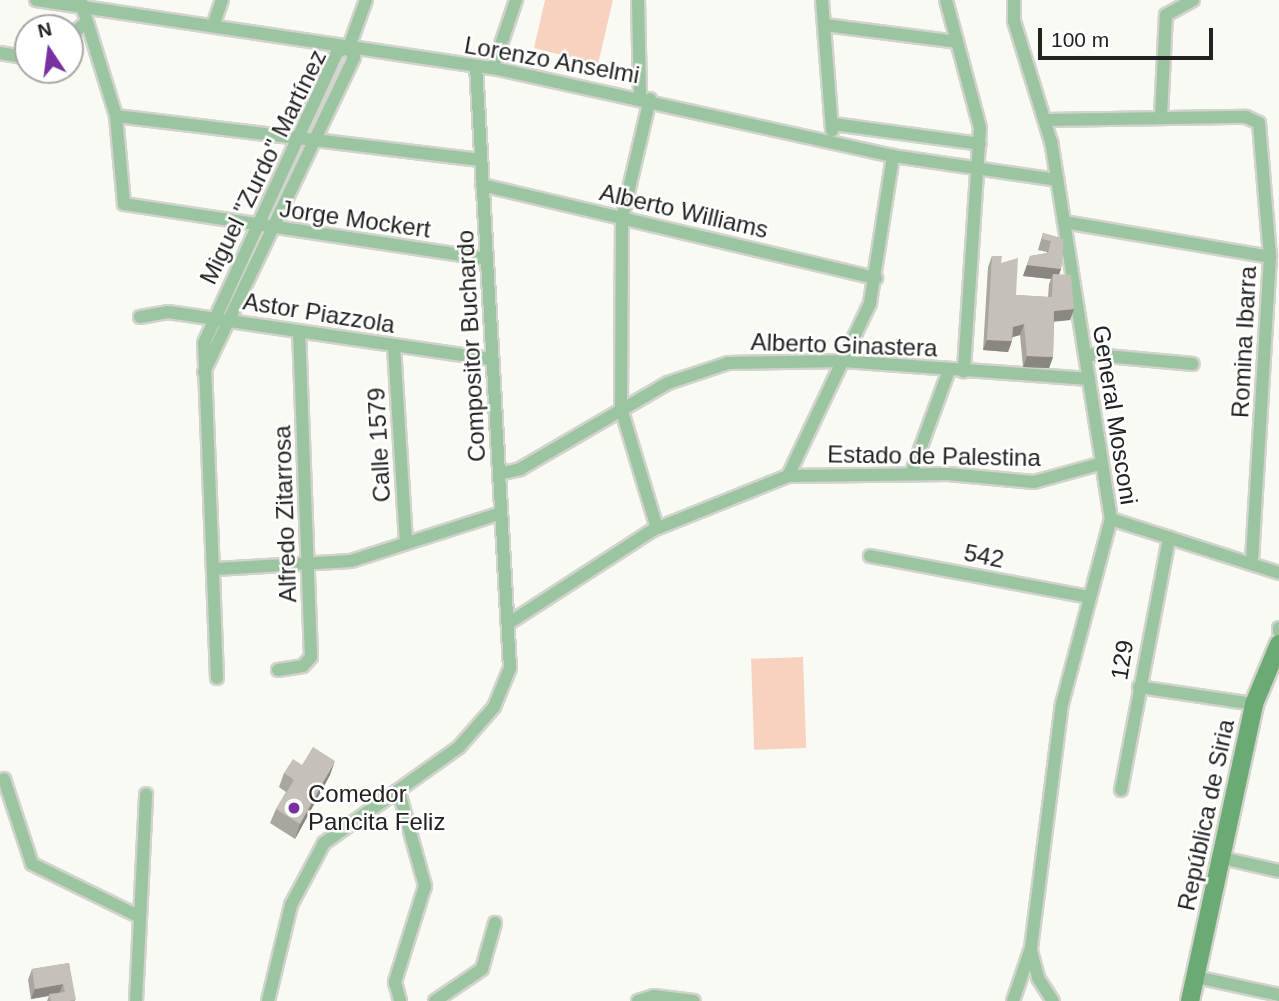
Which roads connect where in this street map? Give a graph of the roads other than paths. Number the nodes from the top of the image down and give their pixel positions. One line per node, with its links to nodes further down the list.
1 (36, 0): 10 (street, Lorenzo Anselmi)
2 (222, 0): 12 (street)
3 (366, 0): 15 (street)
4 (516, 0): 17 (street)
5 (638, 0): 18 (street)
6 (822, 0): 11 (street)
7 (946, 0): 14 (street)
8 (1014, 0): 21 (street, General Mosconi)
9 (1193, 0): 20 (street)
10 (80, 4): 12 (street, Lorenzo Anselmi)
11 (825, 25): 14 (street); 22 (street)
12 (213, 26): 15 (street, Lorenzo Anselmi)
13 (84, 28): 19 (street)
14 (957, 42): 26 (street)
15 (349, 47): 16 (street, Lorenzo Anselmi); 23 (street, Miguel "Zurdo" Martínez); 24 (street, Miguel "Zurdo" Martínez)
16 (476, 66): 17 (street, Lorenzo Anselmi); 28 (street, Compositor Buchardo)
17 (493, 68): 18 (street, Lorenzo Anselmi)
18 (645, 98): 25 (street, Lorenzo Anselmi); 32 (street)
19 (116, 116): 23 (street); 34 (street, Jorge Mockert)
20 (1161, 116): 21 (street); 36 (street, Romina Ibarra)
21 (1046, 120): 30 (street, General Mosconi)
22 (833, 124): 25 (street); 26 (street)
23 (298, 138): 24 (street); 34 (street, Miguel "Zurdo" Martínez)
24 (316, 140): 28 (street); 35 (street, Miguel "Zurdo" Martínez)
25 (829, 141): 27 (street, Lorenzo Anselmi)
26 (980, 144): 29 (street)
27 (893, 156): 29 (street, Lorenzo Anselmi); 38 (street)
28 (480, 160): 31 (street, Compositor Buchardo)
29 (976, 172): 30 (street, Lorenzo Anselmi); 49 (street)
30 (1057, 180): 33 (street, General Mosconi)
31 (482, 185): 32 (street, Alberto Williams); 37 (street, Compositor Buchardo)
32 (622, 218): 38 (street, Alberto Williams); 52 (street)
33 (1064, 222): 36 (street); 44 (street, General Mosconi)
34 (255, 227): 35 (street, Jorge Mockert); 40 (street, Miguel "Zurdo" Martínez)
35 (272, 229): 37 (street, Jorge Mockert); 41 (street, Miguel "Zurdo" Martínez)
36 (1269, 257): 63 (street, Romina Ibarra)
37 (487, 259): 45 (street, Compositor Buchardo)
38 (876, 278): 46 (street)
39 (140, 317): 40 (street, Astor Piazzola)
40 (214, 319): 41 (street, Astor Piazzola); 50 (street, Miguel "Zurdo" Martínez)
41 (231, 321): 42 (street, Astor Piazzola); 50 (street, Miguel "Zurdo" Martínez)
42 (299, 332): 43 (street, Astor Piazzola); 64 (street, Alfredo Zitarrosa)
43 (394, 346): 45 (street, Astor Piazzola); 61 (street, Calle 1579)
44 (1084, 354): 47 (street); 51 (street, General Mosconi)
45 (492, 359): 54 (street, Compositor Buchardo)
46 (843, 361): 48 (street, Alberto Ginastera); 52 (street, Alberto Ginastera); 56 (street)
47 (1193, 364)
48 (949, 370): 49 (street, Alberto Ginastera); 55 (street)
49 (964, 371): 51 (street, Alberto Ginastera)
50 (204, 372): 65 (street, Miguel "Zurdo" Martínez)
51 (1089, 379): 53 (street, General Mosconi)
52 (621, 408): 54 (street, Alberto Ginastera); 59 (street)
53 (1100, 464): 55 (street, Estado de Palestina); 58 (street, General Mosconi)
54 (499, 474): 57 (street, Compositor Buchardo)
55 (911, 474): 56 (street, Estado de Palestina)
56 (788, 475): 59 (street, Estado de Palestina)
57 (501, 513): 61 (street); 68 (street, Compositor Buchardo)
58 (1111, 519): 60 (street); 67 (street, General Mosconi)
59 (657, 528): 68 (street, Estado de Palestina)
60 (1169, 538): 63 (street); 72 (street, 129)
61 (406, 541): 64 (street)
62 (870, 556): 67 (street, 542)
63 (1252, 563): 66 (street)
64 (308, 566): 65 (street); 70 (street, Alfredo Zitarrosa)
65 (216, 569): 71 (street, Miguel "Zurdo" Martínez)
66 (1279, 573)
67 (1089, 597): 82 (street, General Mosconi)
68 (509, 623): 76 (street, Compositor Buchardo)
69 (1279, 644): 73 (street, República de Siria)
70 (278, 670)
71 (217, 678)
72 (1139, 687): 73 (street); 75 (street, 129)
73 (1254, 704): 78 (street, República de Siria)
74 (4, 779): 80 (street)
75 (1121, 790)
76 (399, 792): 86 (street, Compositor Buchardo); 87 (street)
77 (146, 794): 80 (street)
78 (1222, 858): 79 (street); 83 (street, República de Siria)
79 (1279, 871)
80 (138, 916): 85 (street)
81 (495, 923): 88 (street)
82 (1031, 948): 91 (street, General Mosconi); 92 (street)
83 (1196, 978): 84 (street); 93 (street, República de Siria)
84 (1279, 995)
85 (136, 1001)
86 (268, 1001)
87 (400, 1001)
88 (435, 1001)
89 (638, 1001): 90 (street)
90 (694, 1001)
91 (1013, 1001)
92 (1053, 1001)
93 (1190, 1001)

